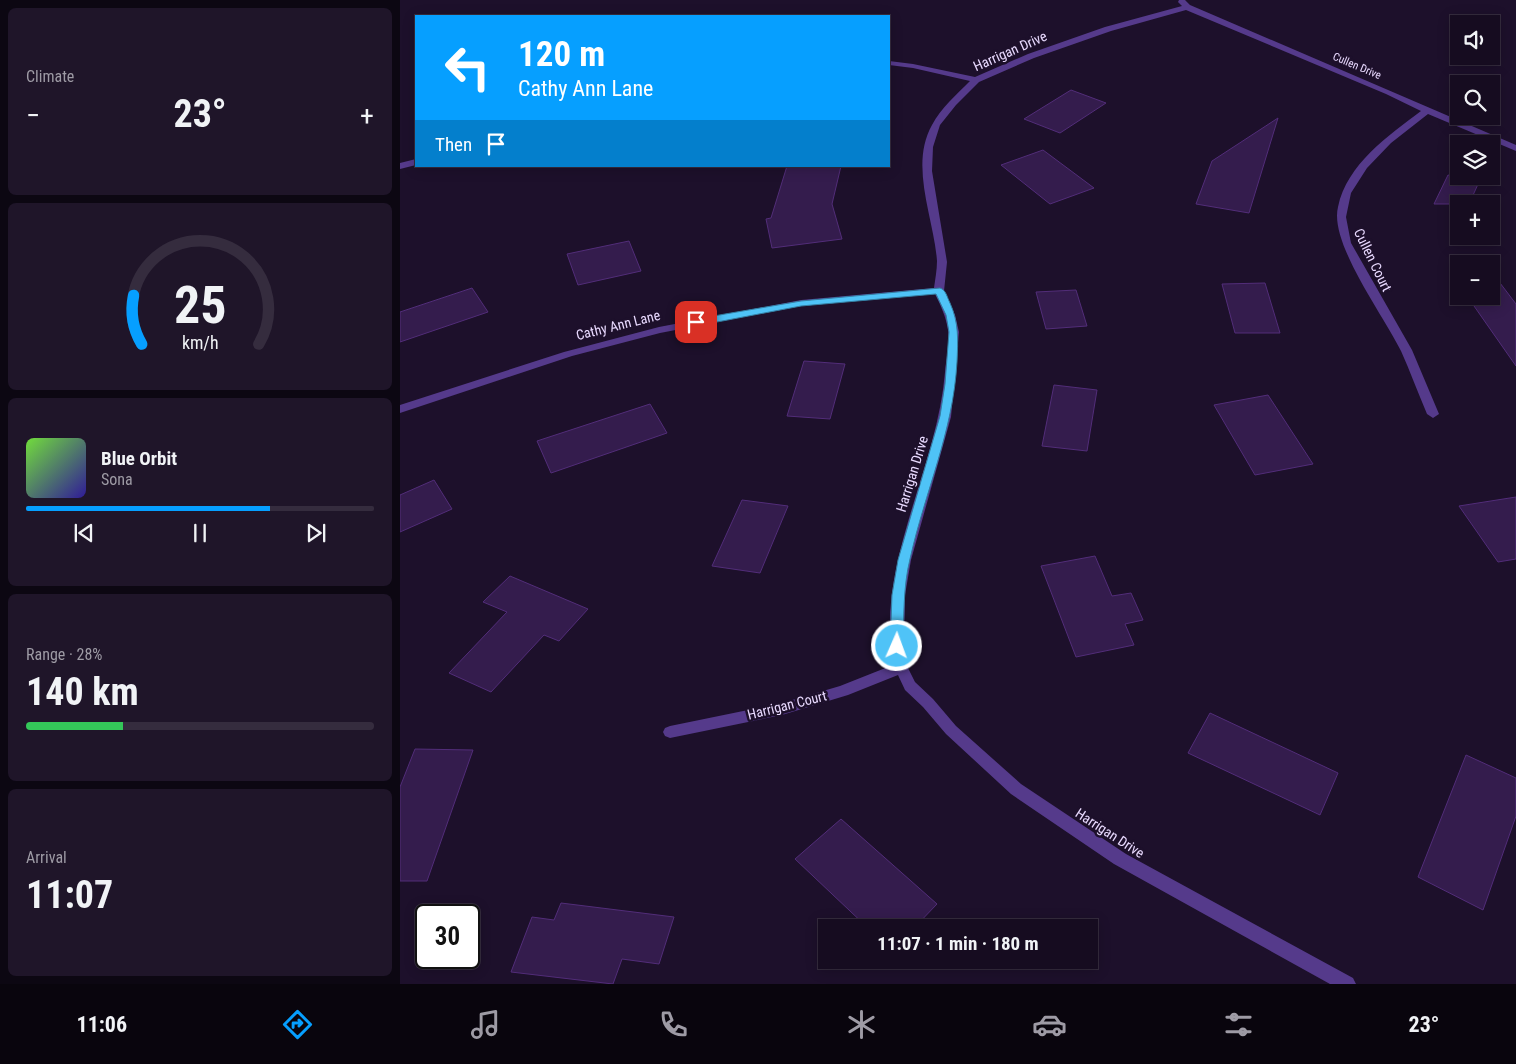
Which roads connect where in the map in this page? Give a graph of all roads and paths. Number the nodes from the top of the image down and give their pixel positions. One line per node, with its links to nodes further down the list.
1 (1184, 3): 3 (street, Harrigan Drive); 4 (street, Cullen Drive)
2 (890, 63): 3 (street)
3 (976, 80): 8 (street, Harrigan Drive)
4 (1427, 111): 5 (street, Cullen Drive); 10 (street, Cullen Court)
5 (1516, 148)
6 (415, 162): 7 (street)
7 (400, 166)
8 (940, 291): 9 (street, Cathy Ann Lane); 11 (street, Harrigan Drive)
9 (400, 409)
10 (1434, 414)
11 (901, 668): 12 (street, Harrigan Court); 13 (street, Harrigan Drive)
12 (670, 732)
13 (1347, 984)

